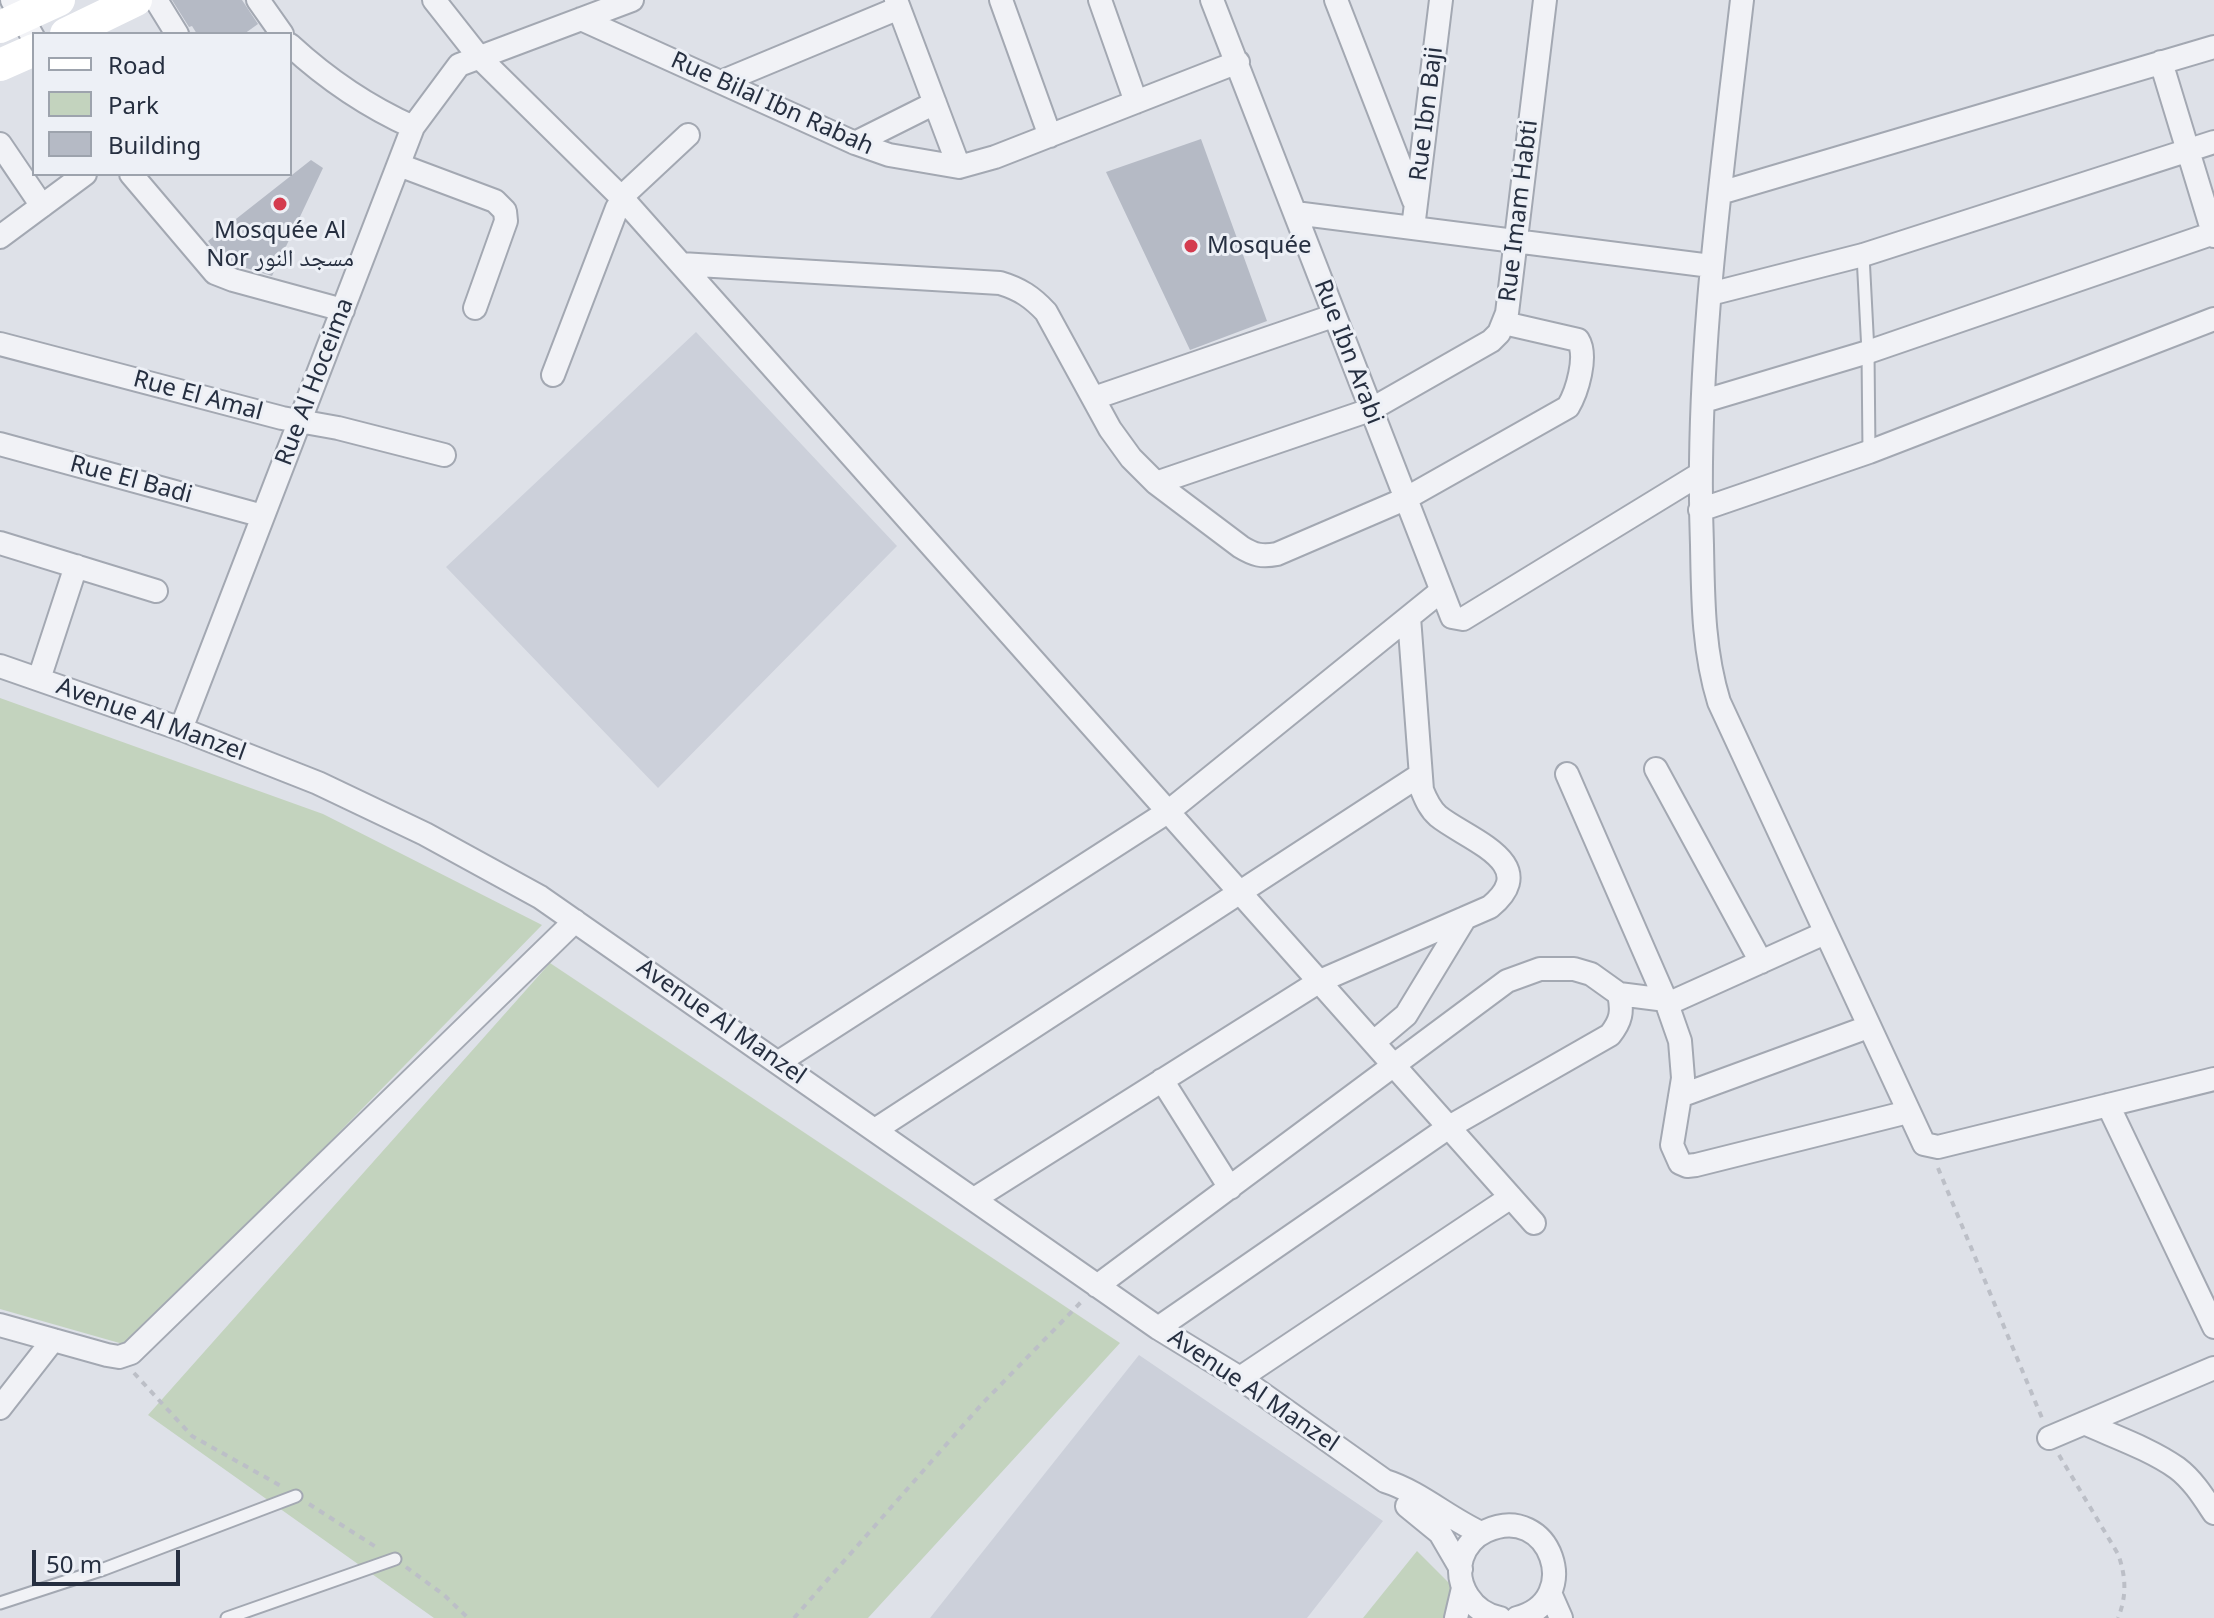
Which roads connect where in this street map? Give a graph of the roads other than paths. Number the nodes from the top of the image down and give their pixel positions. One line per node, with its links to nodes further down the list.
1 (59, 0): 16 (main road)
2 (136, 0): 17 (main road)
3 (156, 0): 18 (street)
4 (258, 0): 19 (street)
5 (434, 0): 23 (street)
6 (632, 0): 15 (street, Rue Al Hoceima)
7 (1001, 0): 32 (street)
8 (1100, 0): 28 (street)
9 (1212, 0): 24 (street, Rue Ibn Arabi)
10 (1336, 0): 45 (street)
11 (1441, 0): 45 (street, Rue Ibn Baji)
12 (1545, 0): 48 (street, Rue Imam Habti)
13 (1742, 0): 41 (street)
14 (897, 4): 27 (street); 29 (street)
15 (581, 19): 23 (street, Rue Al Hoceima); 27 (street, Rue Bilal Ibn Rabah)
16 (17, 21)
17 (70, 32)
18 (176, 32)
19 (281, 32)
20 (292, 47): 30 (street)
21 (2214, 47): 25 (street)
22 (32, 51): 26 (main road)
23 (479, 57): 30 (street, Rue Al Hoceima); 42 (street)
24 (1238, 62): 28 (street, Rue Bilal Ibn Rabah); 44 (street, Rue Ibn Arabi)
25 (2161, 62): 36 (street); 41 (street)
26 (0, 65)
27 (721, 82): 34 (street, Rue Bilal Ibn Rabah)
28 (1136, 102): 32 (street, Rue Bilal Ibn Rabah)
29 (935, 103): 34 (street); 38 (street)
30 (413, 127): 37 (street, Rue Al Hoceima)
31 (688, 135): 42 (street)
32 (1050, 136): 38 (street, Rue Bilal Ibn Rabah)
33 (2214, 142): 36 (street)
34 (855, 143): 38 (street, Rue Bilal Ibn Rabah)
35 (0, 144): 43 (street)
36 (2188, 150): 46 (street); 49 (street)
37 (399, 165): 53 (street); 54 (street, Rue Al Hoceima)
38 (959, 167)
39 (82, 176): 43 (street)
40 (133, 176): 54 (street)
41 (1720, 193): 51 (street)
42 (623, 199): 50 (street); 60 (street)
43 (42, 206): 47 (street)
44 (1295, 213): 45 (street); 55 (street, Rue Ibn Arabi)
45 (1414, 217): 48 (street)
46 (2214, 234): 59 (street)
47 (0, 237)
48 (1516, 242): 51 (street); 57 (street, Rue Imam Habti)
49 (1863, 255): 52 (street); 59 (lane)
50 (681, 264): 61 (street); 84 (street)
51 (1711, 266): 52 (street)
52 (1710, 294): 62 (street)
53 (475, 308)
54 (343, 310): 64 (street, Rue Al Hoceima)
55 (1333, 316): 61 (street); 63 (street, Rue Ibn Arabi)
56 (2214, 319): 66 (street)
57 (1504, 323): 63 (street, Rue Imam Habti); 70 (street)
58 (0, 344): 64 (street, Rue El Amal)
59 (1868, 352): 62 (street); 66 (lane)
60 (553, 375)
61 (1094, 398): 69 (street)
62 (1704, 401): 68 (street)
63 (1370, 410): 69 (street, Rue Imam Habti); 70 (street, Rue Ibn Arabi)
64 (300, 421): 67 (street, Rue El Amal); 72 (street, Rue Al Hoceima)
65 (0, 444): 72 (street, Rue El Badi)
66 (1869, 452): 71 (street)
67 (444, 455)
68 (1700, 474): 71 (street); 76 (street, Rue Ibn Arabi)
69 (1156, 483): 70 (street)
70 (1405, 499): 76 (street, Rue Ibn Arabi)
71 (1700, 510): 88 (street)
72 (263, 516): 80 (street, Rue Al Hoceima)
73 (0, 543): 74 (street)
74 (76, 566): 75 (street); 79 (street)
75 (156, 591)
76 (1441, 591): 77 (street)
77 (1409, 617): 83 (street); 84 (street)
78 (0, 666): 79 (street, Avenue Al Manzel)
79 (39, 679): 80 (street, Avenue Al Manzel)
80 (181, 729): 87 (street, Avenue Al Manzel)
81 (1656, 769): 89 (street)
82 (1567, 774): 92 (street)
83 (1420, 775): 85 (street); 86 (street)
84 (1169, 811): 85 (street); 95 (street)
85 (1241, 892): 90 (street); 103 (street)
86 (1465, 918): 90 (street); 94 (street)
87 (575, 921): 95 (street, Avenue Al Manzel); 112 (street)
88 (1825, 933): 89 (street); 93 (street)
89 (1761, 962): 92 (street)
90 (1320, 981): 94 (street); 98 (street)
91 (1619, 994): 92 (street); 96 (street); 102 (street)
92 (1666, 1001): 99 (street)
93 (1868, 1027): 99 (street); 101 (street)
94 (1374, 1042): 96 (street)
95 (779, 1062): 103 (street, Avenue Al Manzel)
96 (1395, 1065): 102 (street); 104 (street)
97 (2214, 1079): 100 (street)
98 (1162, 1080): 104 (street); 106 (street)
99 (1680, 1096): 101 (street)
100 (2108, 1105): 101 (street); 110 (street)
101 (1908, 1112)
102 (1449, 1127): 105 (street); 111 (street)
103 (875, 1130): 106 (street, Avenue Al Manzel)
104 (1230, 1188): 108 (street)
105 (1511, 1197): 107 (street); 114 (street)
106 (974, 1199): 108 (street, Avenue Al Manzel)
107 (1534, 1223)
108 (1097, 1286): 111 (street, Avenue Al Manzel)
109 (0, 1325): 112 (street)
110 (2214, 1327)
111 (1158, 1328): 114 (street, Avenue Al Manzel)
112 (53, 1340): 115 (street)
113 (2214, 1368): 116 (street)
114 (1240, 1378): 118 (street, Avenue Al Manzel)
115 (0, 1408)
116 (2084, 1423): 117 (street); 119 (street)
117 (2049, 1438)
118 (1385, 1481): 122 (street, Avenue Al Manzel); 124 (street, Avenue Al Manzel)
119 (2206, 1488): 121 (street)
120 (296, 1496): 126 (lane)
121 (2214, 1513)
122 (1481, 1533): 124 (street); 125 (street)
123 (395, 1559): 127 (lane)
124 (1462, 1579): 128 (street); 129 (street, Avenue Al Manzel)
125 (1550, 1593): 130 (street); 131 (street)
126 (0, 1603)
127 (227, 1618)
128 (1456, 1618)
129 (1500, 1618)
130 (1517, 1618)
131 (1561, 1618)

